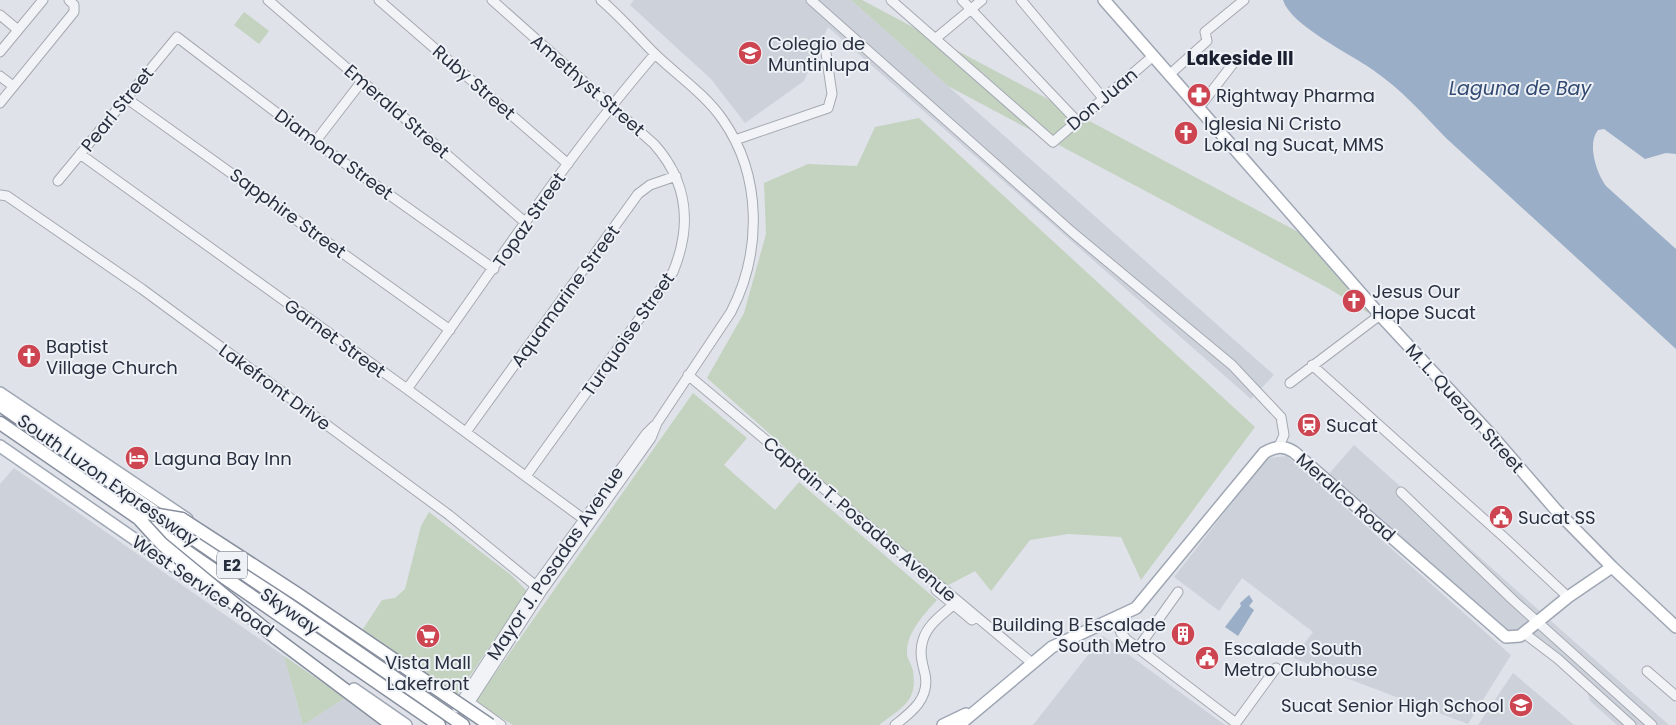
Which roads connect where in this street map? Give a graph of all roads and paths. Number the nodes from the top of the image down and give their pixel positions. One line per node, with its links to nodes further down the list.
1 (43, 0): 16 (street)
2 (69, 0): 27 (street)
3 (268, 0): 26 (street, Emerald Street)
4 (379, 0): 37 (street, Ruby Street)
5 (492, 0): 31 (street, Amethyst Street)
6 (601, 0): 21 (street, Mayor J. Posadas Avenue)
7 (811, 0): 56 (street)
8 (891, 0): 18 (street)
9 (962, 0): 14 (street)
10 (982, 0): 14 (street)
11 (1021, 0): 29 (street)
12 (1104, 0): 22 (main road, M. L. Quezon Street)
13 (1244, 0): 24 (street)
14 (971, 9): 18 (street); 33 (street)
15 (0, 15): 16 (street)
16 (18, 30): 20 (street)
17 (176, 37): 28 (street, Pearl Street); 35 (street, Diamond Street)
18 (935, 39): 33 (street, Don Juan)
19 (825, 46): 34 (street)
20 (0, 52)
21 (655, 54): 31 (street, Topaz Street); 34 (street, Mayor J. Posadas Avenue)
22 (1152, 57): 24 (main road, M. L. Quezon Street); 29 (street, Don Juan)
23 (1232, 65): 32 (street)
24 (1169, 75): 32 (main road, M. L. Quezon Street)
25 (0, 76): 27 (street)
26 (362, 81): 35 (street); 41 (street, Emerald Street)
27 (14, 86): 30 (street)
28 (126, 98): 36 (street, Pearl Street); 44 (street, Sapphire Street)
29 (1103, 98): 33 (street, Don Juan)
30 (0, 102)
31 (611, 106): 37 (street, Topaz Street); 38 (street, Amethyst Street)
32 (1198, 109): 43 (main road, M. L. Quezon Street)
33 (1076, 120)
34 (735, 140): 46 (street, Mayor J. Posadas Avenue)
35 (315, 142): 42 (street, Diamond Street)
36 (80, 154): 39 (street, Pearl Street); 48 (street, Garnet Street)
37 (568, 164): 41 (street, Topaz Street)
38 (676, 176): 54 (street, Aquamarine Street); 57 (street, Turquoise Street)
39 (58, 182)
40 (0, 195): 62 (street, Lakefront Drive)
41 (526, 223): 42 (street, Topaz Street)
42 (494, 268): 44 (street, Topaz Street)
43 (1380, 316): 45 (street); 61 (main road, M. L. Quezon Street)
44 (450, 330): 48 (street, Topaz Street)
45 (1312, 365): 47 (street); 64 (street)
46 (687, 377): 60 (street, Mayor J. Posadas Avenue); 65 (street, Captain T. Posadas Avenue)
47 (1290, 383)
48 (407, 389): 54 (street, Garnet Street)
49 (0, 393): 75 (main road)
50 (0, 405): 83 (highway, South Luzon Expressway / E2)
51 (0, 412): 59 (highway, Skyway / E2)
52 (0, 423): 59 (highway, Skyway / E2)
53 (0, 428): 80 (highway, South Luzon Expressway / E2)
54 (466, 432): 57 (street, Garnet Street)
55 (0, 446): 79 (main road, West Service Road)
56 (1279, 446): 66 (main road, Meralco Road); 69 (main road, Meralco Road)
57 (526, 476): 60 (street, Garnet Street)
58 (1401, 492): 67 (street)
59 (143, 516): 77 (highway, bridge); 78 (highway, bridge); 81 (highway, Skyway / E2, bridge); 82 (highway, Skyway / E2)
60 (586, 521): 62 (street, Mayor J. Posadas Avenue)
61 (1612, 566): 64 (main road); 68 (main road, M. L. Quezon Street)
62 (539, 589): 75 (street, Mayor J. Posadas Avenue)
63 (1178, 592): 70 (street)
64 (1568, 597): 67 (main road)
65 (955, 602): 71 (street, Captain T. Posadas Avenue); 85 (street)
66 (1116, 618): 70 (street); 71 (main road, Meralco Road)
67 (1538, 623): 69 (main road); 89 (street)
68 (1676, 626)
69 (1524, 633): 88 (street)
70 (1138, 648): 72 (street)
71 (1030, 664): 76 (main road, Meralco Road)
72 (1276, 668)
73 (1647, 670): 74 (street)
74 (1676, 696)
75 (463, 705): 77 (main road); 84 (street)
76 (977, 708): 86 (main road, Meralco Road); 87 (main road, Meralco Road)
77 (484, 724)
78 (392, 725)
79 (406, 725)
80 (424, 725)
81 (439, 725)
82 (455, 725)
83 (463, 725)
84 (501, 725)
85 (895, 725)
86 (943, 725)
87 (959, 725)
88 (1631, 725)
89 (1652, 725)

